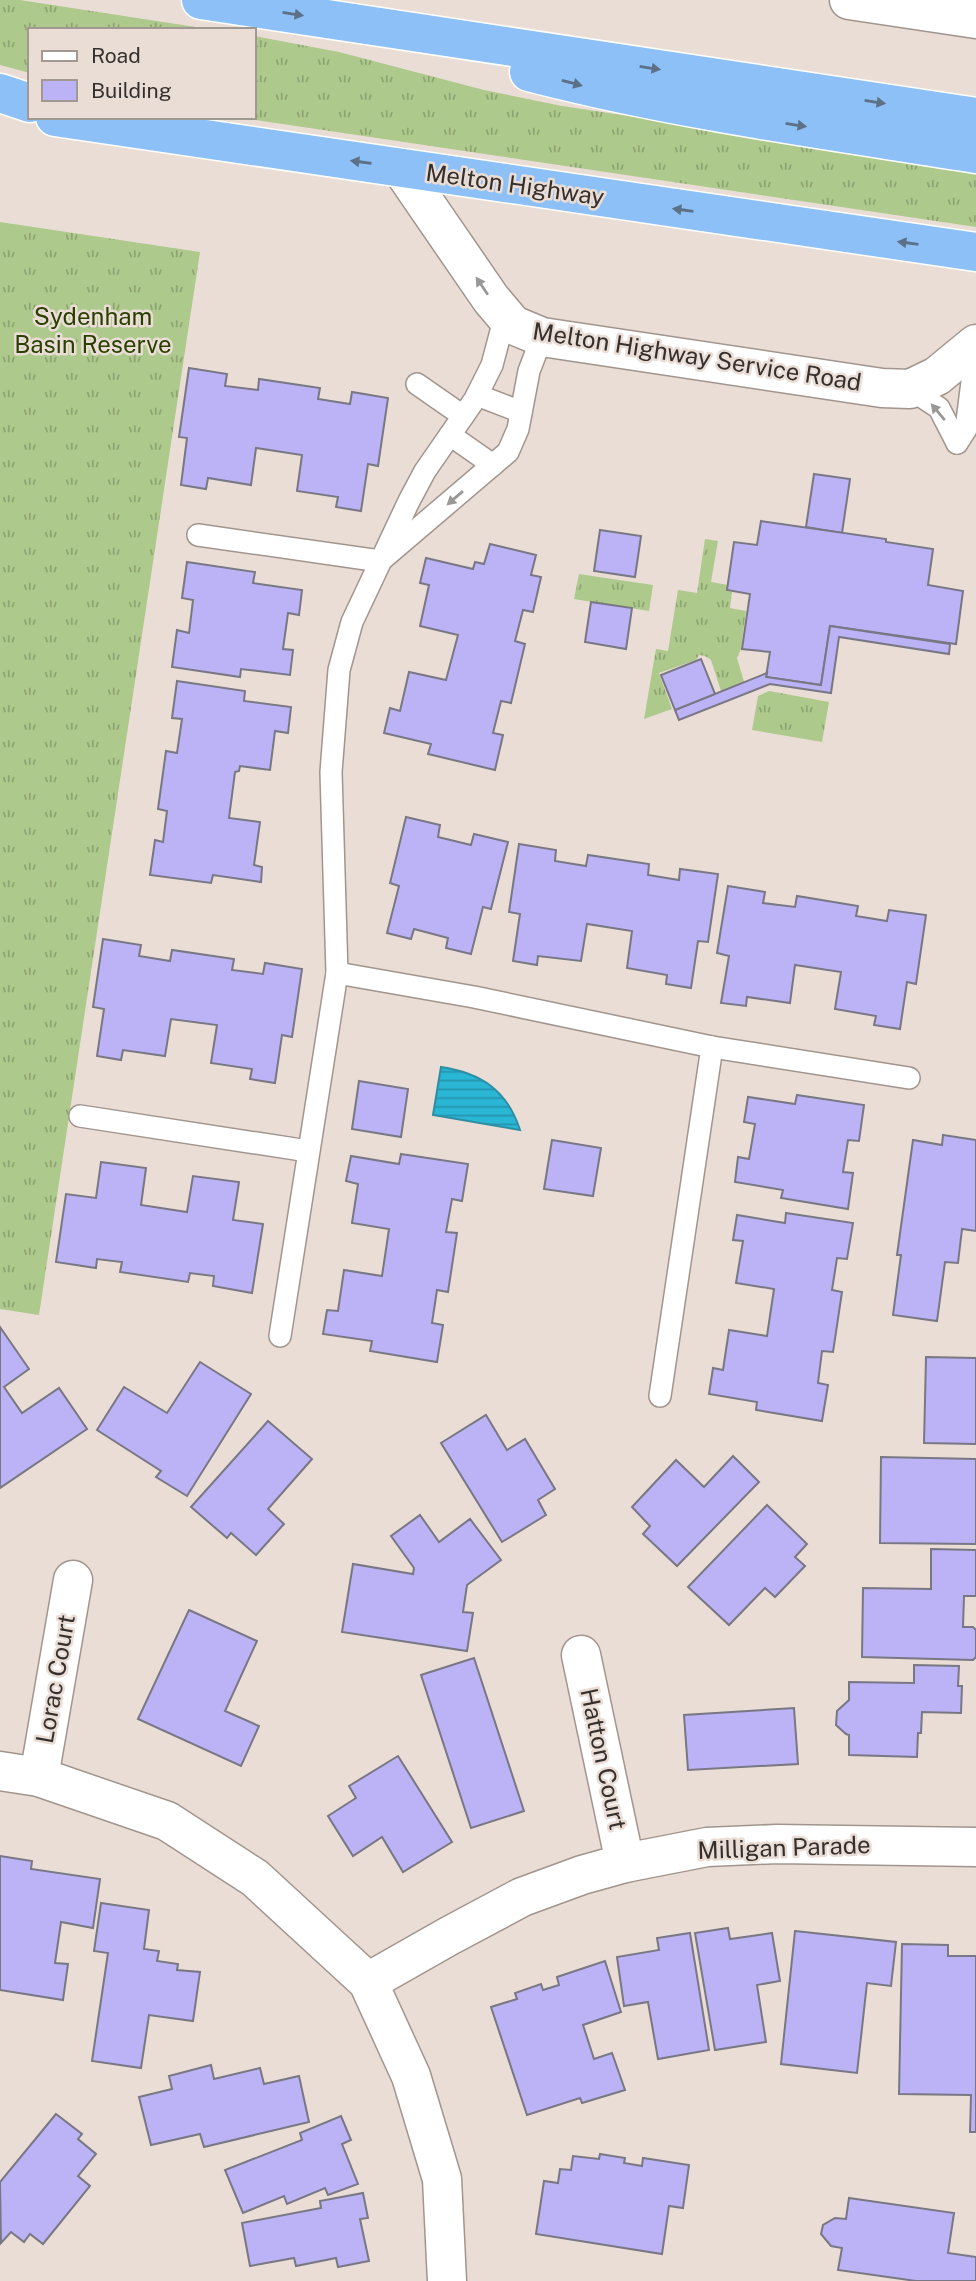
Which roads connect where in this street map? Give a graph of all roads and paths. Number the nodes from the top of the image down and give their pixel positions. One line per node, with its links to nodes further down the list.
1 (201, 0): 4 (highway, one-way to 4)
2 (849, 0): 3 (street)
3 (976, 19)
4 (341, 22): 9 (highway, one-way to 9); 11 (highway, one-way to 11)
5 (0, 93): 6 (highway)
6 (28, 102)
7 (0, 109): 8 (highway)
8 (28, 114)
9 (976, 117)
10 (87, 120): 12 (highway, Melton Highway, one-way to 10)
11 (976, 154)
12 (401, 168): 13 (highway, Melton Highway, one-way to 12); 14 (street, Melton Highway Service Road, one-way to 12)
13 (976, 252)
14 (505, 316): 15 (street, Melton Highway Service Road); 20 (lane)
15 (542, 337): 19 (street, Melton Highway Service Road); 21 (lane)
16 (976, 344): 19 (street)
17 (976, 349): 19 (lane, one-way to 19)
18 (417, 384): 22 (lane)
19 (909, 389)
20 (477, 395): 21 (lane); 22 (lane)
21 (521, 412): 24 (lane)
22 (463, 416): 23 (lane)
23 (450, 435): 24 (lane); 26 (lane)
24 (493, 465): 26 (lane, one-way to 26)
25 (198, 535): 26 (lane)
26 (380, 561): 27 (lane)
27 (337, 973): 28 (lane); 31 (lane)
28 (712, 1047): 29 (lane); 33 (lane)
29 (909, 1078)
30 (80, 1116): 31 (lane)
31 (309, 1151): 32 (lane)
32 (280, 1336)
33 (660, 1396)
34 (73, 1580): 37 (street, Lorac Court)
35 (581, 1655): 39 (street, Hatton Court)
36 (0, 1771): 37 (street)
37 (39, 1777): 40 (street)
38 (976, 1847): 39 (street, Milligan Parade)
39 (625, 1863): 40 (street, Milligan Parade)
40 (368, 1982): 41 (street)
41 (447, 2281)

